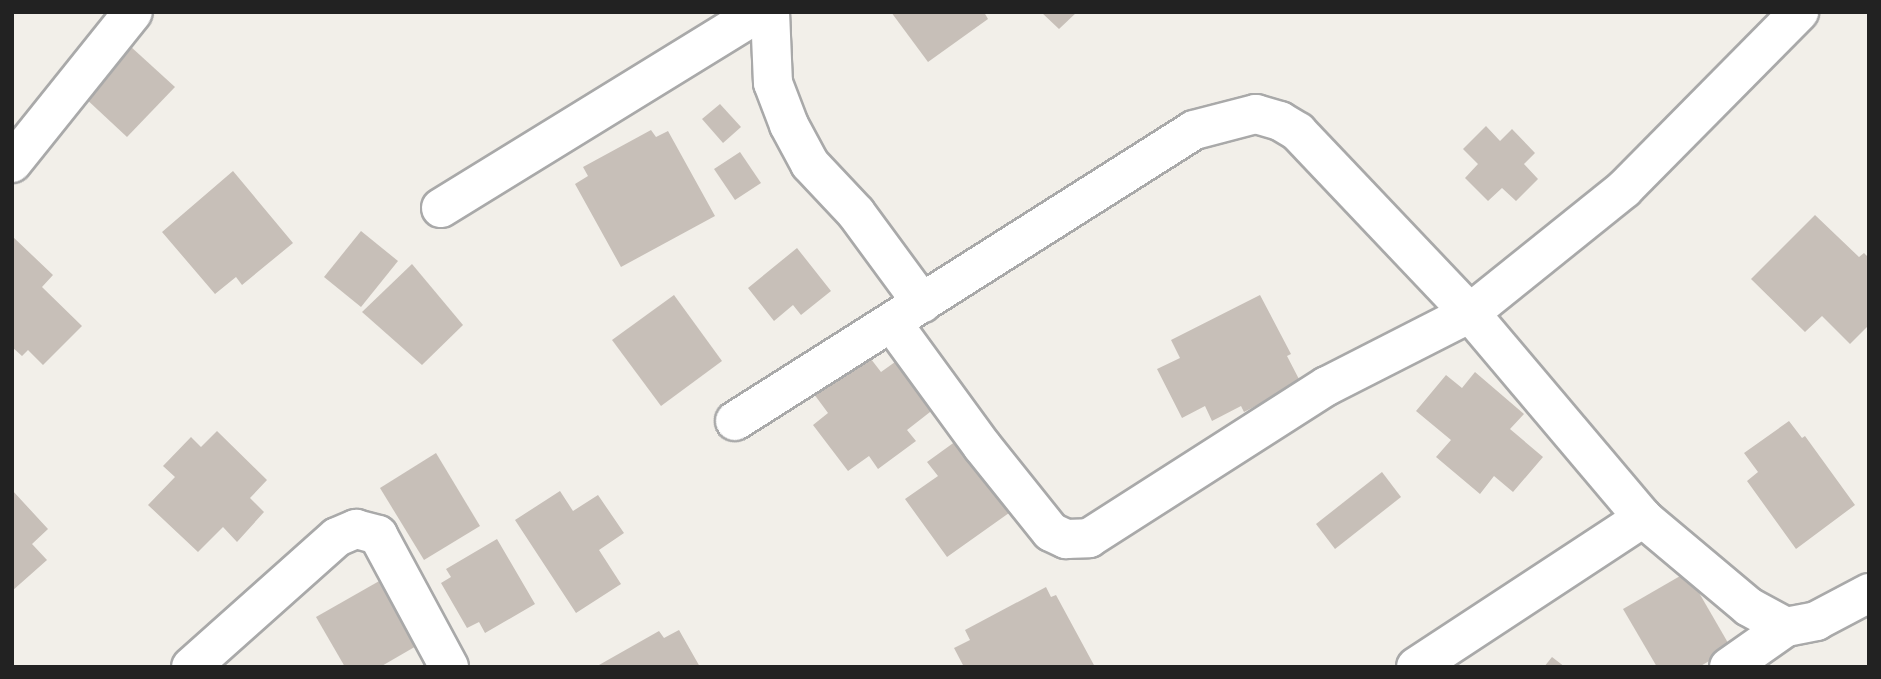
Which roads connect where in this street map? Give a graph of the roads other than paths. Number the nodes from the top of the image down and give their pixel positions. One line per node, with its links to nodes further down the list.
1 (133, 12): 6 (street)
2 (759, 12): 5 (street)
3 (769, 12): 9 (street)
4 (1798, 12): 8 (street)
5 (711, 26): 7 (street)
6 (12, 163)
7 (440, 208)
8 (1471, 313): 9 (street); 9 (street); 11 (street)
9 (908, 314): 10 (street)
10 (735, 421)
11 (1643, 519): 13 (street); 16 (street)
12 (1869, 593): 13 (street)
13 (1786, 627): 17 (street)
14 (191, 667): 15 (street)
15 (449, 667)
16 (1416, 667)
17 (1729, 667)

